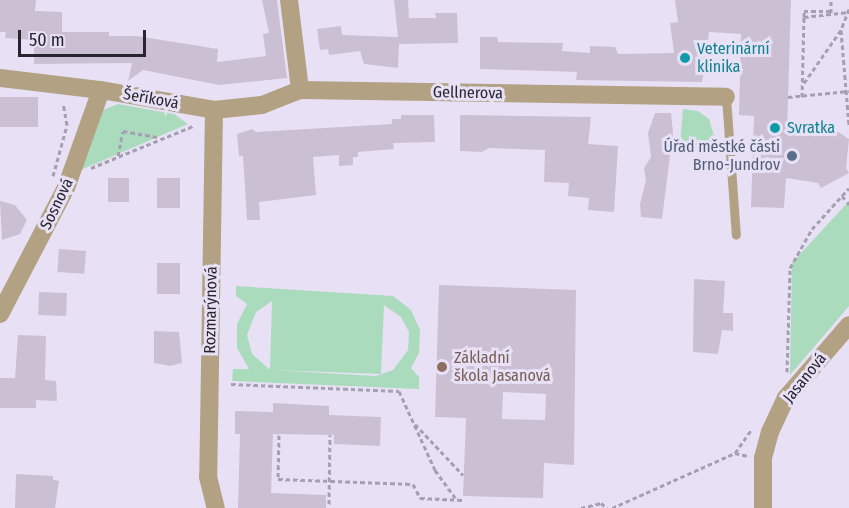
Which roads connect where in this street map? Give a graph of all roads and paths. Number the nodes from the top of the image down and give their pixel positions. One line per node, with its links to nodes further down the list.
1 (289, 0): 9 (street)
2 (831, 0): 4 (path)
3 (849, 11): 4 (path); 5 (path)
4 (831, 14): 7 (path)
5 (841, 30): 7 (path); 11 (path)
6 (0, 78): 8 (street, Šeříková)
7 (803, 85): 15 (path)
8 (102, 90): 16 (street, Šeříková); 21 (street, Sosnová)
9 (300, 90): 13 (street, Gellnerova); 16 (street, Šeříková)
10 (849, 91): 11 (path)
11 (843, 94): 15 (path); 17 (path)
12 (61, 95): 21 (path)
13 (726, 97): 25 (lane)
14 (788, 97): 15 (path)
15 (802, 97)
16 (214, 110): 18 (street, Rozmarýnová)
17 (849, 126)
18 (213, 132): 19 (path); 39 (street, Rozmarýnová)
19 (160, 138): 20 (path); 20 (path)
20 (118, 156): 21 (path)
21 (63, 178): 26 (street, Sosnová)
22 (849, 188): 23 (path)
23 (842, 196): 24 (path); 28 (path)
24 (849, 204)
25 (736, 235)
26 (0, 314)
27 (849, 325): 43 (street, Jasanová)
28 (787, 383)
29 (231, 384): 30 (path)
30 (413, 422): 34 (path); 36 (path)
31 (279, 435): 35 (path)
32 (330, 435): 35 (path)
33 (753, 458): 42 (path)
34 (463, 475)
35 (329, 481): 36 (path); 38 (path)
36 (457, 500): 37 (path)
37 (463, 500)
38 (329, 504)
39 (216, 508)
40 (581, 508): 41 (path)
41 (607, 508)
42 (612, 508)
43 (763, 508)

